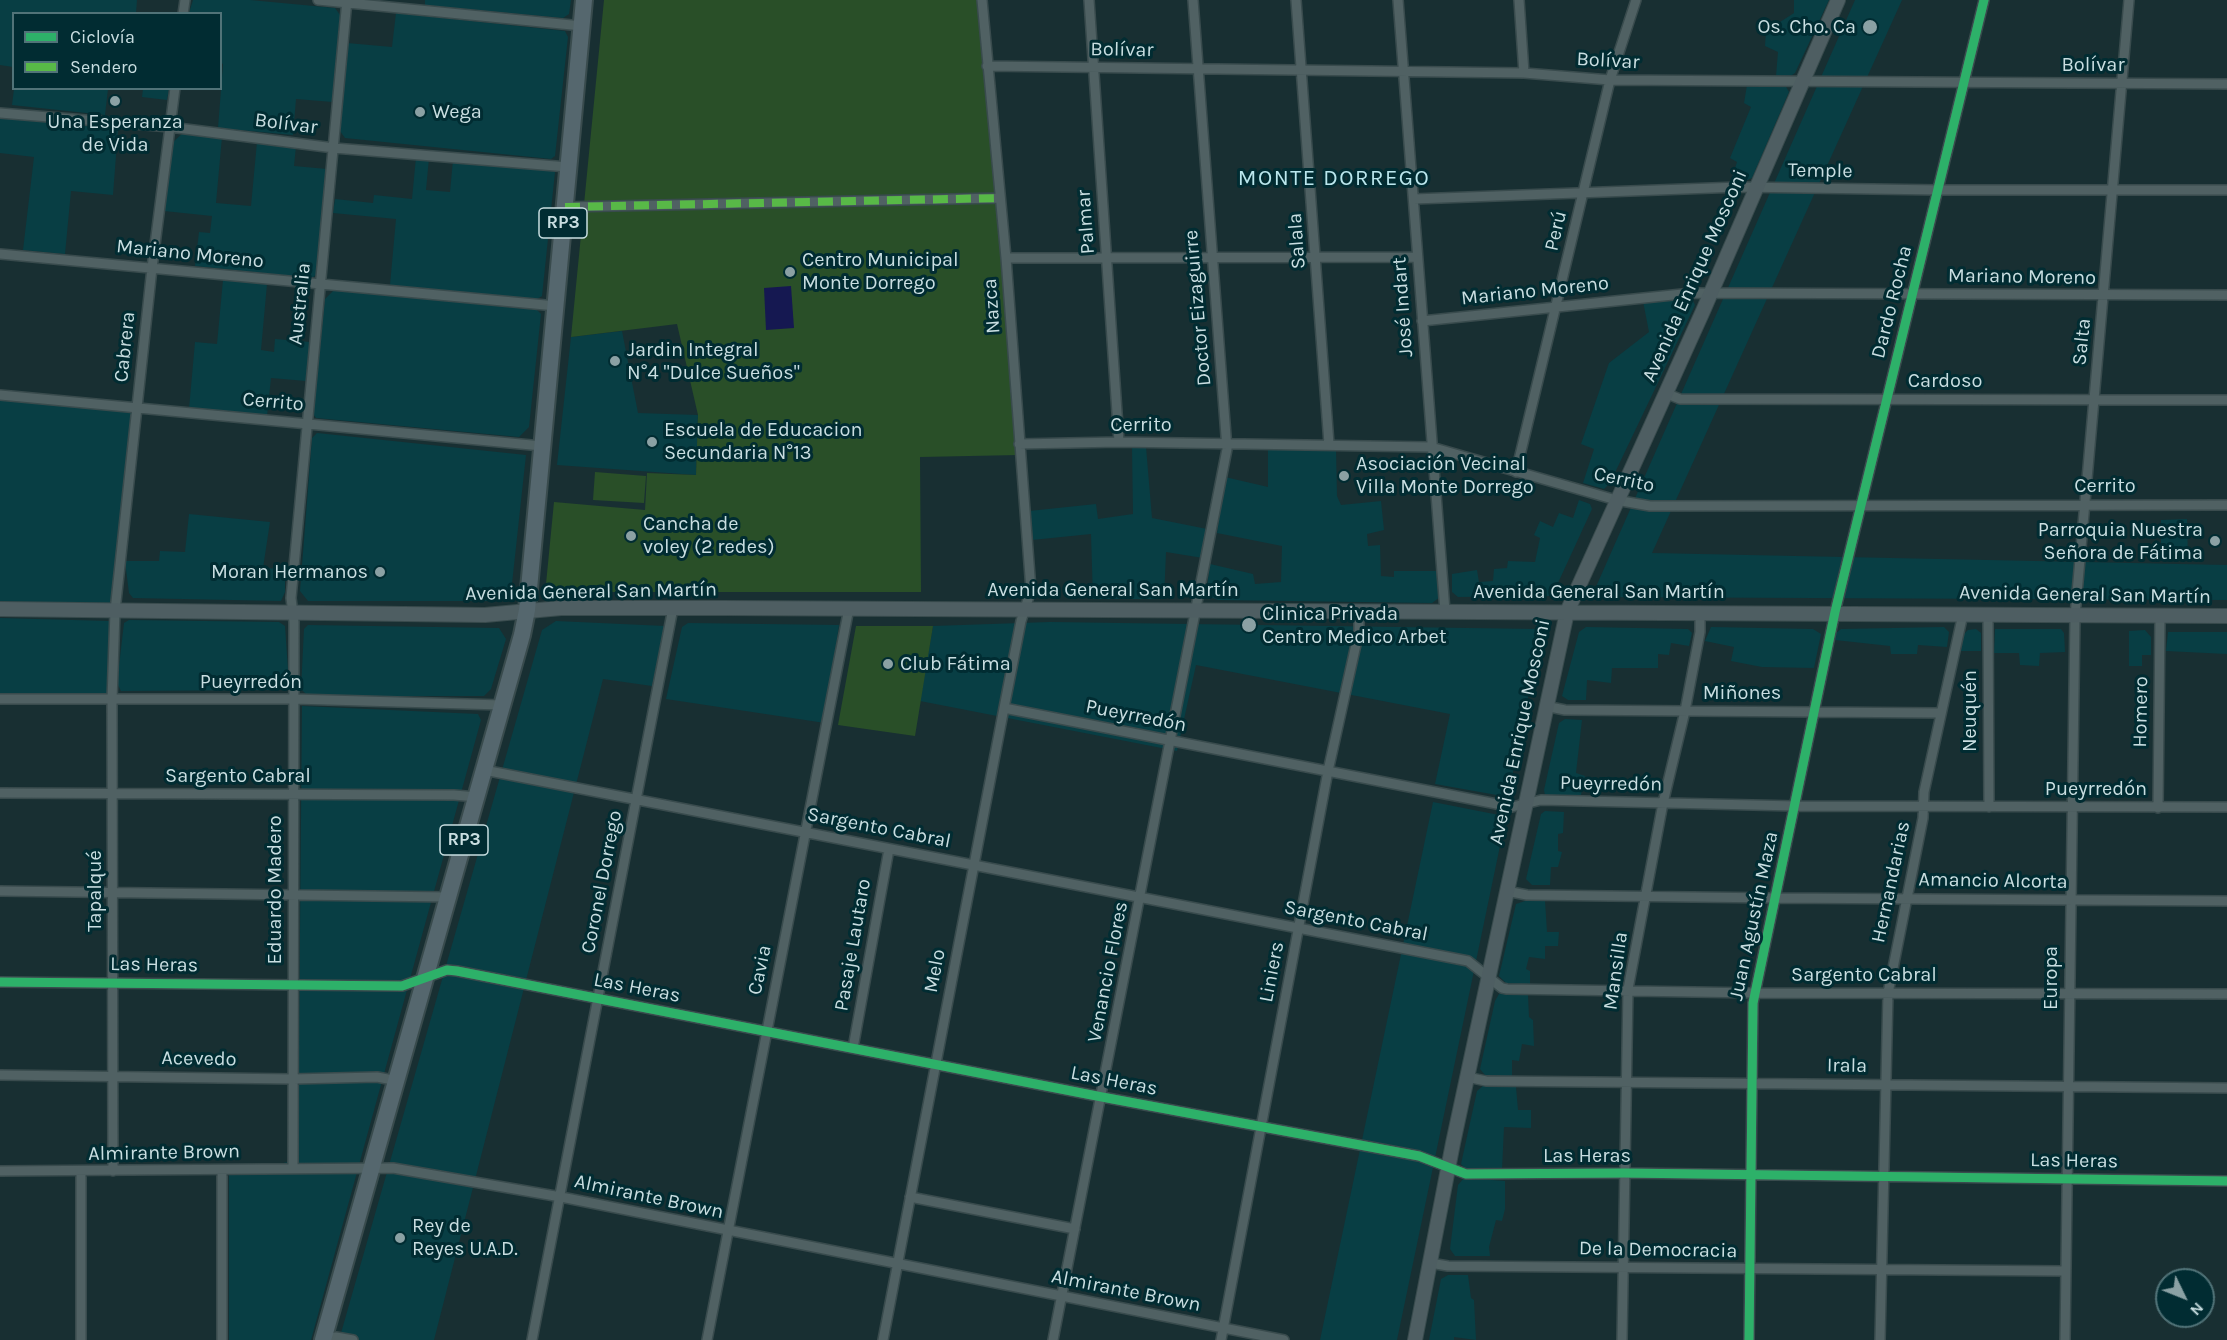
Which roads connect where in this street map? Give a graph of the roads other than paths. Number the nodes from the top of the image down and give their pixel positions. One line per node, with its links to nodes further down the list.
1 (318, 0): 13 (street)
2 (584, 0): 14 (highway, RP3)
3 (982, 0): 15 (street, Nazca)
4 (1089, 0): 16 (street, Palmar)
5 (1193, 0): 17 (street, Doctor Eizaguirre)
6 (1296, 0): 18 (street, Salala)
7 (1398, 0): 19 (street, José Indart)
8 (1519, 0): 20 (street)
9 (1636, 0): 21 (street, Perú)
10 (1838, 0): 22 (main road, Avenida Enrique Mosconi)
11 (1984, 0): 23 (street, Dardo Rocha)
12 (2129, 0): 24 (street, Salta)
13 (347, 1): 14 (street); 29 (street, Australia)
14 (582, 26): 30 (highway, RP3)
15 (987, 66): 16 (street, Bolívar); 36 (street, Nazca)
16 (1093, 67): 17 (street, Bolívar); 42 (street, Palmar)
17 (1198, 69): 18 (street, Bolívar); 40 (street, Doctor Eizaguirre)
18 (1301, 70): 19 (street, Bolívar); 41 (street, Salala)
19 (1402, 71): 20 (street, Bolívar); 37 (street, José Indart)
20 (1524, 73): 21 (street, Bolívar)
21 (1610, 80): 22 (street, Bolívar); 35 (street, Perú)
22 (1802, 82): 23 (street, Bolívar); 31 (main road, Avenida Enrique Mosconi)
23 (1963, 83): 24 (street, Bolívar); 33 (street, Dardo Rocha)
24 (2122, 83): 25 (street, Bolívar); 32 (street, Salta)
25 (2227, 84)
26 (175, 90): 28 (street, Cabrera)
27 (0, 113): 28 (street, Bolívar)
28 (170, 128): 29 (street, Bolívar); 45 (street, Cabrera)
29 (334, 148): 30 (street, Bolívar); 46 (street, Australia)
30 (568, 167): 38 (highway, RP3)
31 (1756, 188): 33 (street, Temple); 35 (street, Temple); 47 (main road, Avenida Enrique Mosconi)
32 (2114, 189): 33 (street, Temple); 34 (street, Temple); 50 (street, Salta)
33 (1939, 190): 48 (street, Dardo Rocha)
34 (2227, 190)
35 (1584, 191): 37 (street, Temple); 52 (street, Perú)
36 (1000, 198): 38 (street); 44 (street, Nazca)
37 (1414, 199): 43 (street, José Indart)
38 (564, 207): 51 (highway, RP3)
39 (0, 254): 45 (street, Mariano Moreno)
40 (1212, 256): 41 (street); 42 (street); 62 (street, Doctor Eizaguirre)
41 (1316, 256): 43 (street); 64 (street, Salala)
42 (1107, 257): 44 (street); 61 (street, Palmar)
43 (1416, 257): 53 (street, José Indart)
44 (1006, 258): 63 (street, Nazca)
45 (152, 268): 46 (street, Mariano Moreno); 59 (street, Cabrera)
46 (319, 285): 51 (street, Mariano Moreno); 60 (street, Australia)
47 (1710, 293): 48 (street, Mariano Moreno); 52 (street, Mariano Moreno); 54 (main road, Avenida Enrique Mosconi)
48 (1912, 294): 50 (street, Mariano Moreno); 56 (street, Dardo Rocha)
49 (2227, 295): 50 (street, Mariano Moreno)
50 (2104, 296): 57 (street, Salta)
51 (556, 306): 65 (highway, RP3)
52 (1558, 307): 53 (street, Mariano Moreno); 67 (street, Perú)
53 (1422, 321): 66 (street, José Indart)
54 (1665, 393): 56 (street, Cardoso); 68 (main road, Avenida Enrique Mosconi)
55 (0, 395): 59 (street, Cerrito)
56 (1887, 399): 57 (street, Cardoso); 70 (street, Dardo Rocha)
57 (2094, 399): 58 (street, Cardoso); 69 (street, Salta)
58 (2227, 400)
59 (136, 408): 60 (street, Cerrito); 78 (street, Cabrera)
60 (307, 423): 65 (street, Cerrito); 80 (street, Australia)
61 (1119, 442): 62 (street, Cerrito); 63 (street, Cerrito)
62 (1227, 443): 64 (street, Cerrito); 77 (street, Doctor Eizaguirre)
63 (1019, 444): 75 (street, Nazca)
64 (1329, 444): 66 (street, Cerrito)
65 (542, 446): 76 (highway, RP3)
66 (1431, 447): 67 (street, Cerrito); 79 (street, José Indart)
67 (1516, 472): 68 (street, Cerrito)
68 (1616, 500): 70 (street, Cerrito); 82 (main road, Avenida Enrique Mosconi)
69 (2084, 503): 70 (street, Cerrito); 71 (street, Cerrito); 87 (street, Salta)
70 (1862, 504): 84 (street, Dardo Rocha)
71 (2227, 505)
72 (673, 608): 73 (main road, Avenida General San Martín); 76 (main road, Avenida General San Martín); 106 (street, Coronel Dorrego)
73 (849, 608): 75 (main road, Avenida General San Martín); 115 (street, Cavia)
74 (0, 609): 78 (main road, Avenida General San Martín)
75 (1026, 609): 77 (main road, Avenida General San Martín); 95 (street, Melo)
76 (527, 610): 80 (main road, Avenida General San Martín); 93 (highway, RP3)
77 (1195, 610): 81 (main road, Avenida General San Martín); 99 (street, Venancio Flores)
78 (115, 611): 80 (main road, Avenida General San Martín); 92 (street, Tapalqué)
79 (1445, 611): 81 (main road, Avenida General San Martín); 82 (main road, Avenida General San Martín)
80 (293, 612): 91 (street, Eduardo Madero)
81 (1359, 612): 101 (street, Liniers)
82 (1567, 612): 83 (main road, Avenida General San Martín); 94 (main road, Avenida Enrique Mosconi)
83 (1700, 612): 84 (main road, Avenida General San Martín); 96 (street, Mansilla)
84 (1835, 612): 85 (main road, Avenida General San Martín); 97 (street, Juan Agustín Maza)
85 (1963, 614): 86 (main road, Avenida General San Martín); 98 (street, Hernandarias)
86 (1988, 614): 87 (main road, Avenida General San Martín); 111 (street, Neuquén)
87 (2075, 616): 88 (main road, Avenida General San Martín); 112 (street, Europa)
88 (2160, 616): 89 (main road, Avenida General San Martín); 114 (street, Homero)
89 (2227, 616)
90 (0, 699): 92 (street, Pueyrredón)
91 (294, 699): 92 (street, Pueyrredón); 93 (street, Pueyrredón); 104 (street, Eduardo Madero)
92 (112, 700): 103 (street, Tapalqué)
93 (502, 705): 100 (highway, RP3)
94 (1545, 706): 96 (street, Miñones); 108 (main road, Avenida Enrique Mosconi)
95 (1004, 708): 99 (street, Pueyrredón); 117 (street, Melo)
96 (1685, 711): 97 (street, Miñones); 107 (street, Mansilla)
97 (1815, 711): 98 (street, Miñones); 109 (street, Juan Agustín Maza)
98 (1940, 713): 110 (street, Hernandarias)
99 (1172, 741): 101 (street, Pueyrredón); 124 (street, Venancio Flores)
100 (484, 770): 105 (highway, RP3); 106 (street, Sargento Cabral)
101 (1328, 771): 108 (street, Pueyrredón); 129 (street, Liniers)
102 (0, 793): 103 (street, Sargento Cabral)
103 (112, 794): 104 (street, Sargento Cabral); 120 (street, Tapalqué)
104 (293, 794): 105 (street, Sargento Cabral); 121 (street, Eduardo Madero)
105 (477, 797): 123 (highway, RP3)
106 (636, 801): 115 (street, Sargento Cabral); 140 (street, Coronel Dorrego)
107 (1664, 803): 108 (street, Pueyrredón); 109 (street, Pueyrredón); 122 (street, Mansilla)
108 (1525, 804): 119 (main road, Avenida Enrique Mosconi)
109 (1796, 806): 110 (street, Pueyrredón); 125 (street, Juan Agustín Maza)
110 (1924, 806): 111 (street, Pueyrredón); 126 (street, Hernandarias)
111 (1989, 807): 112 (street, Pueyrredón)
112 (2072, 807): 114 (street, Pueyrredón); 127 (street, Europa)
113 (2227, 807): 114 (street, Pueyrredón)
114 (2158, 808)
115 (807, 832): 116 (street, Sargento Cabral); 141 (street, Cavia)
116 (889, 849): 117 (street, Sargento Cabral); 142 (street, Pasaje Lautaro)
117 (974, 865): 124 (street, Sargento Cabral); 143 (street, Melo)
118 (0, 891): 120 (street)
119 (1506, 891): 122 (street, Amancio Alcorta); 131 (main road, Avenida Enrique Mosconi)
120 (113, 892): 121 (street); 133 (street, Tapalqué)
121 (293, 895): 123 (street); 134 (street, Eduardo Madero)
122 (1646, 896): 125 (street, Amancio Alcorta); 135 (street, Mansilla)
123 (448, 897): 130 (highway, RP3)
124 (1140, 898): 129 (street, Sargento Cabral); 154 (street, Venancio Flores)
125 (1776, 898): 126 (street, Amancio Alcorta); 136 (street, Juan Agustín Maza)
126 (1906, 898): 127 (street, Amancio Alcorta); 137 (street, Hernandarias)
127 (2069, 900): 128 (street, Amancio Alcorta); 139 (street, Europa)
128 (2227, 901)
129 (1299, 928): 131 (street, Sargento Cabral); 155 (street, Liniers)
130 (427, 976): 134 (street, Las Heras); 140 (street, Las Heras); 148 (highway, RP3)
131 (1488, 977): 135 (street, Sargento Cabral); 146 (main road, Avenida Enrique Mosconi)
132 (0, 982): 133 (street, Las Heras)
133 (114, 982): 134 (street, Las Heras); 145 (street, Tapalqué)
134 (293, 986): 147 (street, Eduardo Madero)
135 (1628, 989): 136 (street, Sargento Cabral); 149 (street, Mansilla)
136 (1756, 993): 137 (street, Sargento Cabral); 150 (street, Juan Agustín Maza)
137 (1887, 993): 139 (street, Sargento Cabral); 151 (street, Hernandarias)
138 (2227, 994): 139 (street, Sargento Cabral)
139 (2069, 995): 152 (street, Europa)
140 (598, 999): 141 (street, Las Heras); 168 (street, Coronel Dorrego)
141 (765, 1032): 142 (street, Las Heras); 171 (street, Cavia)
142 (853, 1048): 143 (street, Las Heras)
143 (935, 1065): 154 (street, Las Heras); 169 (street, Melo)
144 (0, 1075): 145 (street, Acevedo)
145 (112, 1076): 147 (street, Acevedo); 160 (street, Tapalqué)
146 (1467, 1077): 149 (street, Irala); 157 (main road, Avenida Enrique Mosconi)
147 (293, 1079): 148 (street, Acevedo); 158 (street, Eduardo Madero)
148 (398, 1081): 156 (highway, RP3)
149 (1626, 1082): 150 (street, Irala); 163 (street, Mansilla)
150 (1752, 1083): 151 (street, Irala); 164 (street, Juan Agustín Maza)
151 (1883, 1084): 152 (street, Irala); 165 (street, Hernandarias)
152 (2067, 1086): 153 (street, Irala); 166 (street, Europa)
153 (2227, 1088)
154 (1102, 1097): 155 (street, Las Heras); 170 (street, Venancio Flores)
155 (1260, 1127): 157 (street, Las Heras); 179 (street, Liniers)
156 (372, 1166): 158 (street, Almirante Brown); 168 (street, Almirante Brown); 182 (highway, RP3)
157 (1449, 1166): 163 (street, Las Heras); 172 (main road, Avenida Enrique Mosconi)
158 (293, 1168): 161 (street, Almirante Brown)
159 (0, 1171): 162 (street, Almirante Brown)
160 (112, 1171): 161 (street, Almirante Brown); 162 (street, Almirante Brown)
161 (222, 1171): 181 (street)
162 (81, 1172): 180 (street)
163 (1624, 1173): 164 (street, Las Heras); 174 (street, Mansilla)
164 (1752, 1176): 165 (street, Las Heras); 175 (street, Juan Agustín Maza)
165 (1882, 1176): 166 (street, Las Heras); 176 (street, Hernandarias)
166 (2066, 1179): 167 (street, Las Heras); 177 (street, Europa)
167 (2227, 1181)
168 (561, 1197): 171 (street, Almirante Brown); 184 (street, Coronel Dorrego)
169 (910, 1197): 170 (street); 173 (street, Melo)
170 (1075, 1229): 178 (street, Venancio Flores)
171 (728, 1232): 173 (street, Almirante Brown); 185 (street, Cavia)
172 (1430, 1263): 174 (street, De la Democracia); 190 (main road, Avenida Enrique Mosconi)
173 (897, 1264): 178 (street, Almirante Brown); 186 (street, Melo)
174 (1625, 1266): 175 (street, De la Democracia); 191 (street, Mansilla)
175 (1751, 1269): 176 (street, De la Democracia); 192 (street, Juan Agustín Maza)
176 (1881, 1270): 177 (street, De la Democracia); 193 (street, Hernandarias)
177 (2065, 1271): 194 (street, Europa)
178 (1061, 1297): 179 (street, Almirante Brown); 187 (street, Venancio Flores)
179 (1223, 1328): 188 (street, Liniers); 189 (street, Almirante Brown)
180 (81, 1340)
181 (222, 1340)
182 (322, 1340): 183 (street)
183 (353, 1340)
184 (532, 1340)
185 (707, 1340)
186 (882, 1340)
187 (1053, 1340)
188 (1221, 1340)
189 (1284, 1340)
190 (1415, 1340)
191 (1622, 1340)
192 (1749, 1340)
193 (1880, 1340)
194 (2064, 1340)

